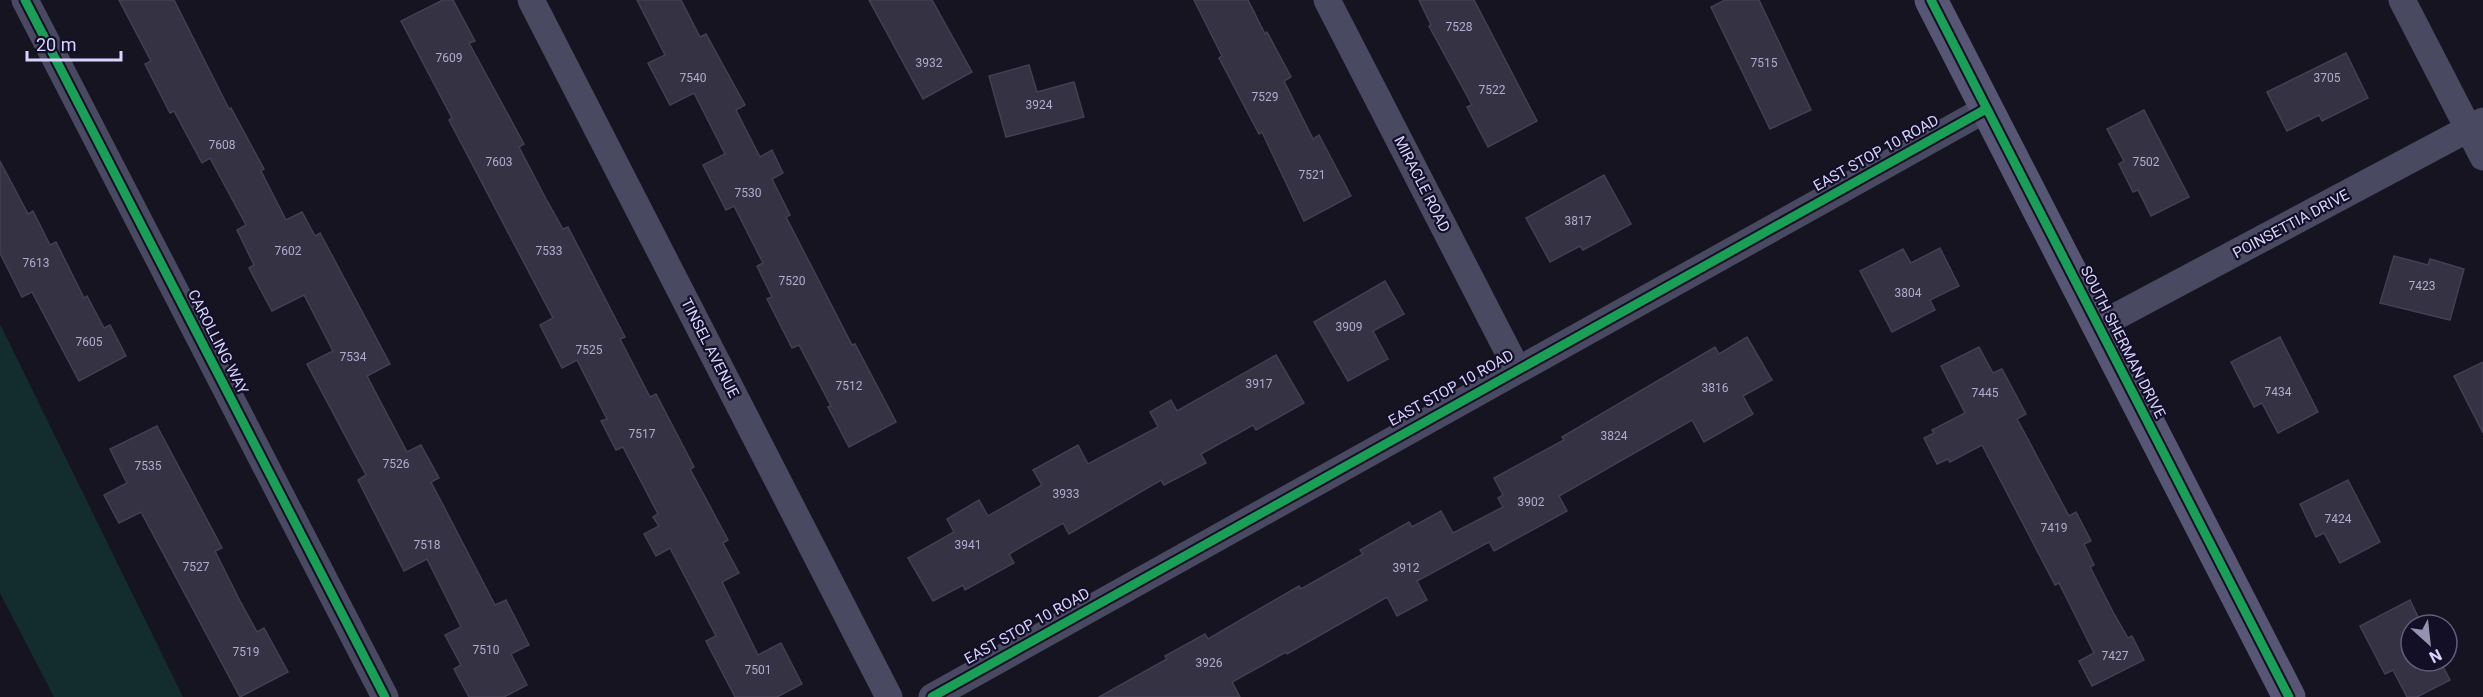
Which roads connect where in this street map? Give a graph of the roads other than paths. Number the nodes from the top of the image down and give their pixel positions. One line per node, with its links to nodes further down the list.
1 (25, 0): 11 (street, CAROLLING WAY)
2 (531, 0): 12 (street, TINSEL AVENUE)
3 (1327, 0): 10 (street, MIRACLE ROAD)
4 (1931, 0): 6 (street, SOUTH SHERMAN DRIVE)
5 (2402, 0): 7 (street)
6 (1986, 109): 9 (street, SOUTH SHERMAN DRIVE); 10 (street, EAST STOP 10 ROAD)
7 (2476, 125): 8 (street); 9 (street, POINSETTIA DRIVE)
8 (2483, 157)
9 (2098, 326): 14 (street, SOUTH SHERMAN DRIVE)
10 (1517, 369): 13 (street, EAST STOP 10 ROAD)
11 (385, 697)
12 (889, 697)
13 (932, 697)
14 (2289, 697)

